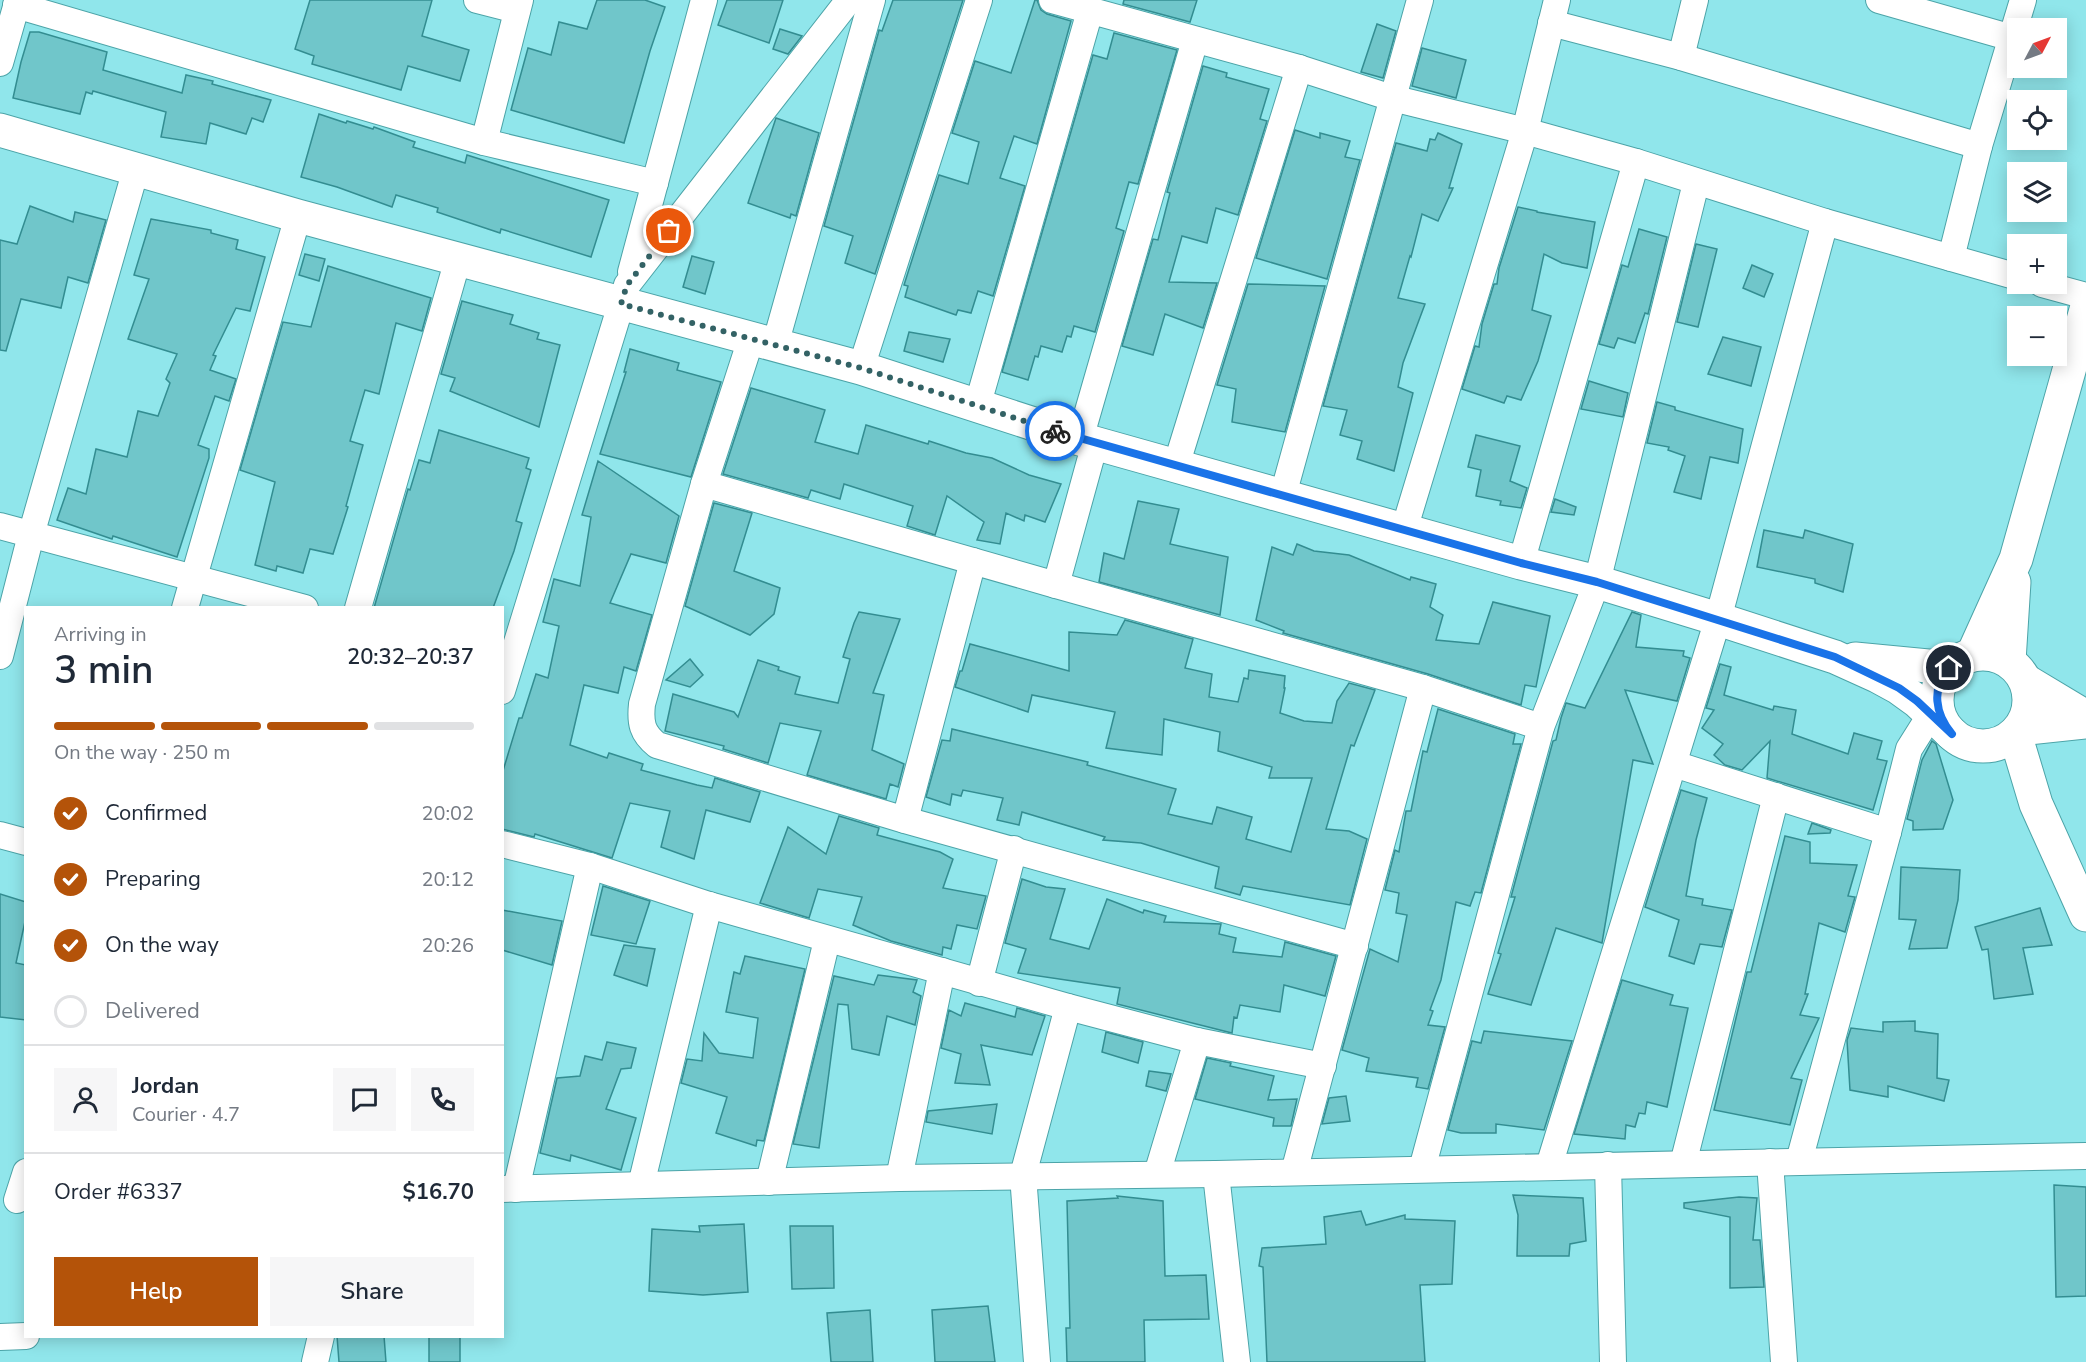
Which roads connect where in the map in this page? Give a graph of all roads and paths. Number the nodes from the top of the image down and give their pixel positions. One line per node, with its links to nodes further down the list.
1 (477, 0): 12 (street)
2 (705, 0): 29 (street)
3 (849, 0): 37 (street)
4 (872, 0): 40 (street)
5 (979, 0): 42 (street)
6 (1052, 0): 14 (street)
7 (1420, 0): 22 (street)
8 (1695, 0): 19 (street)
9 (2023, 0): 15 (street)
10 (1886, 1): 16 (street)
11 (17, 3): 20 (street); 25 (street)
12 (518, 5): 25 (street)
13 (1554, 11): 19 (street); 24 (street)
14 (1090, 12): 17 (street); 43 (street)
15 (2018, 18)
16 (2007, 37)
17 (1195, 40): 21 (street); 44 (street)
18 (2007, 54): 26 (street)
19 (1681, 57): 26 (street)
20 (0, 63)
21 (1299, 68): 22 (street); 45 (street)
22 (1392, 98): 24 (street); 47 (street)
23 (0, 130): 28 (street)
24 (1525, 131): 27 (street); 49 (street)
25 (484, 142): 29 (street)
26 (1979, 146): 33 (street)
27 (1636, 162): 30 (street); 53 (street)
28 (136, 169): 31 (street); 50 (street)
29 (655, 183): 37 (street)
30 (1696, 183): 32 (street); 55 (street)
31 (298, 216): 34 (street); 54 (street)
32 (1825, 222): 33 (street); 60 (street)
33 (1952, 258): 35 (street)
34 (458, 259): 37 (street); 59 (street)
35 (2007, 273)
36 (2067, 291): 38 (street)
37 (624, 294): 40 (street); 64 (street)
38 (2086, 296)
39 (2086, 310): 41 (street)
40 (763, 342): 42 (street); 46 (street)
41 (2081, 346): 51 (street)
42 (861, 368): 43 (street)
43 (977, 407): 44 (street)
44 (1088, 441): 45 (street); 56 (street)
45 (1176, 466): 47 (street)
46 (704, 484): 52 (street); 75 (street)
47 (1282, 495): 49 (street)
48 (0, 526): 50 (street)
49 (1404, 530): 53 (street)
50 (31, 535): 54 (street); 61 (street)
51 (2016, 560): 63 (street); 65 (street)
52 (973, 561): 56 (street); 75 (street)
53 (1521, 563): 55 (street)
54 (193, 577): 57 (street); 58 (street)
55 (1597, 582): 60 (street); 69 (street)
56 (1056, 585): 66 (street)
57 (186, 606)
58 (297, 606)
59 (359, 606)
60 (1718, 620): 62 (street); 72 (street)
61 (0, 656)
62 (1835, 657): 63 (street); 70 (street)
63 (1961, 661): 65 (street); 70 (street)
64 (506, 663)
65 (2018, 671): 67 (street); 71 (street)
66 (1423, 688): 69 (street); 85 (street)
67 (2086, 717)
68 (2086, 722): 71 (street)
69 (1541, 727): 97 (street)
70 (1954, 731): 71 (street); 74 (street); 76 (street)
71 (2017, 732): 74 (street)
72 (1674, 764): 73 (street); 96 (street)
73 (1776, 796): 76 (street); 94 (street)
74 (2036, 804): 83 (street)
75 (904, 820): 80 (street)
76 (1888, 832): 92 (street)
77 (0, 835): 78 (street)
78 (24, 841)
79 (504, 844): 81 (street)
80 (1014, 849): 85 (street); 87 (street)
81 (590, 866): 82 (street); 106 (street)
82 (709, 906): 84 (street); 105 (street)
83 (2086, 915)
84 (828, 940): 86 (street); 104 (street)
85 (1355, 946): 90 (street)
86 (942, 971): 87 (street); 103 (street)
87 (979, 982): 88 (street)
88 (1068, 1007): 89 (street); 101 (street)
89 (1197, 1041): 90 (street); 99 (street)
90 (1323, 1066): 98 (street)
91 (2086, 1156): 92 (street)
92 (1799, 1161): 93 (street)
93 (1770, 1162): 94 (street); 115 (street)
94 (1683, 1164): 95 (street)
95 (1608, 1165): 96 (street); 114 (street)
96 (1549, 1166): 97 (street)
97 (1422, 1169): 98 (street)
98 (1294, 1172): 100 (street)
99 (1157, 1174): 100 (street); 101 (street)
100 (1216, 1174): 113 (street)
101 (1023, 1175): 103 (street); 112 (street)
102 (24, 1177): 107 (street)
103 (898, 1178): 104 (street)
104 (769, 1182): 105 (street)
105 (641, 1185): 106 (street)
106 (509, 1189)
107 (14, 1200)
108 (24, 1336): 109 (street)
109 (0, 1337)
110 (321, 1338): 111 (street)
111 (315, 1362)
112 (1037, 1362)
113 (1237, 1362)
114 (1613, 1362)
115 (1784, 1362)

